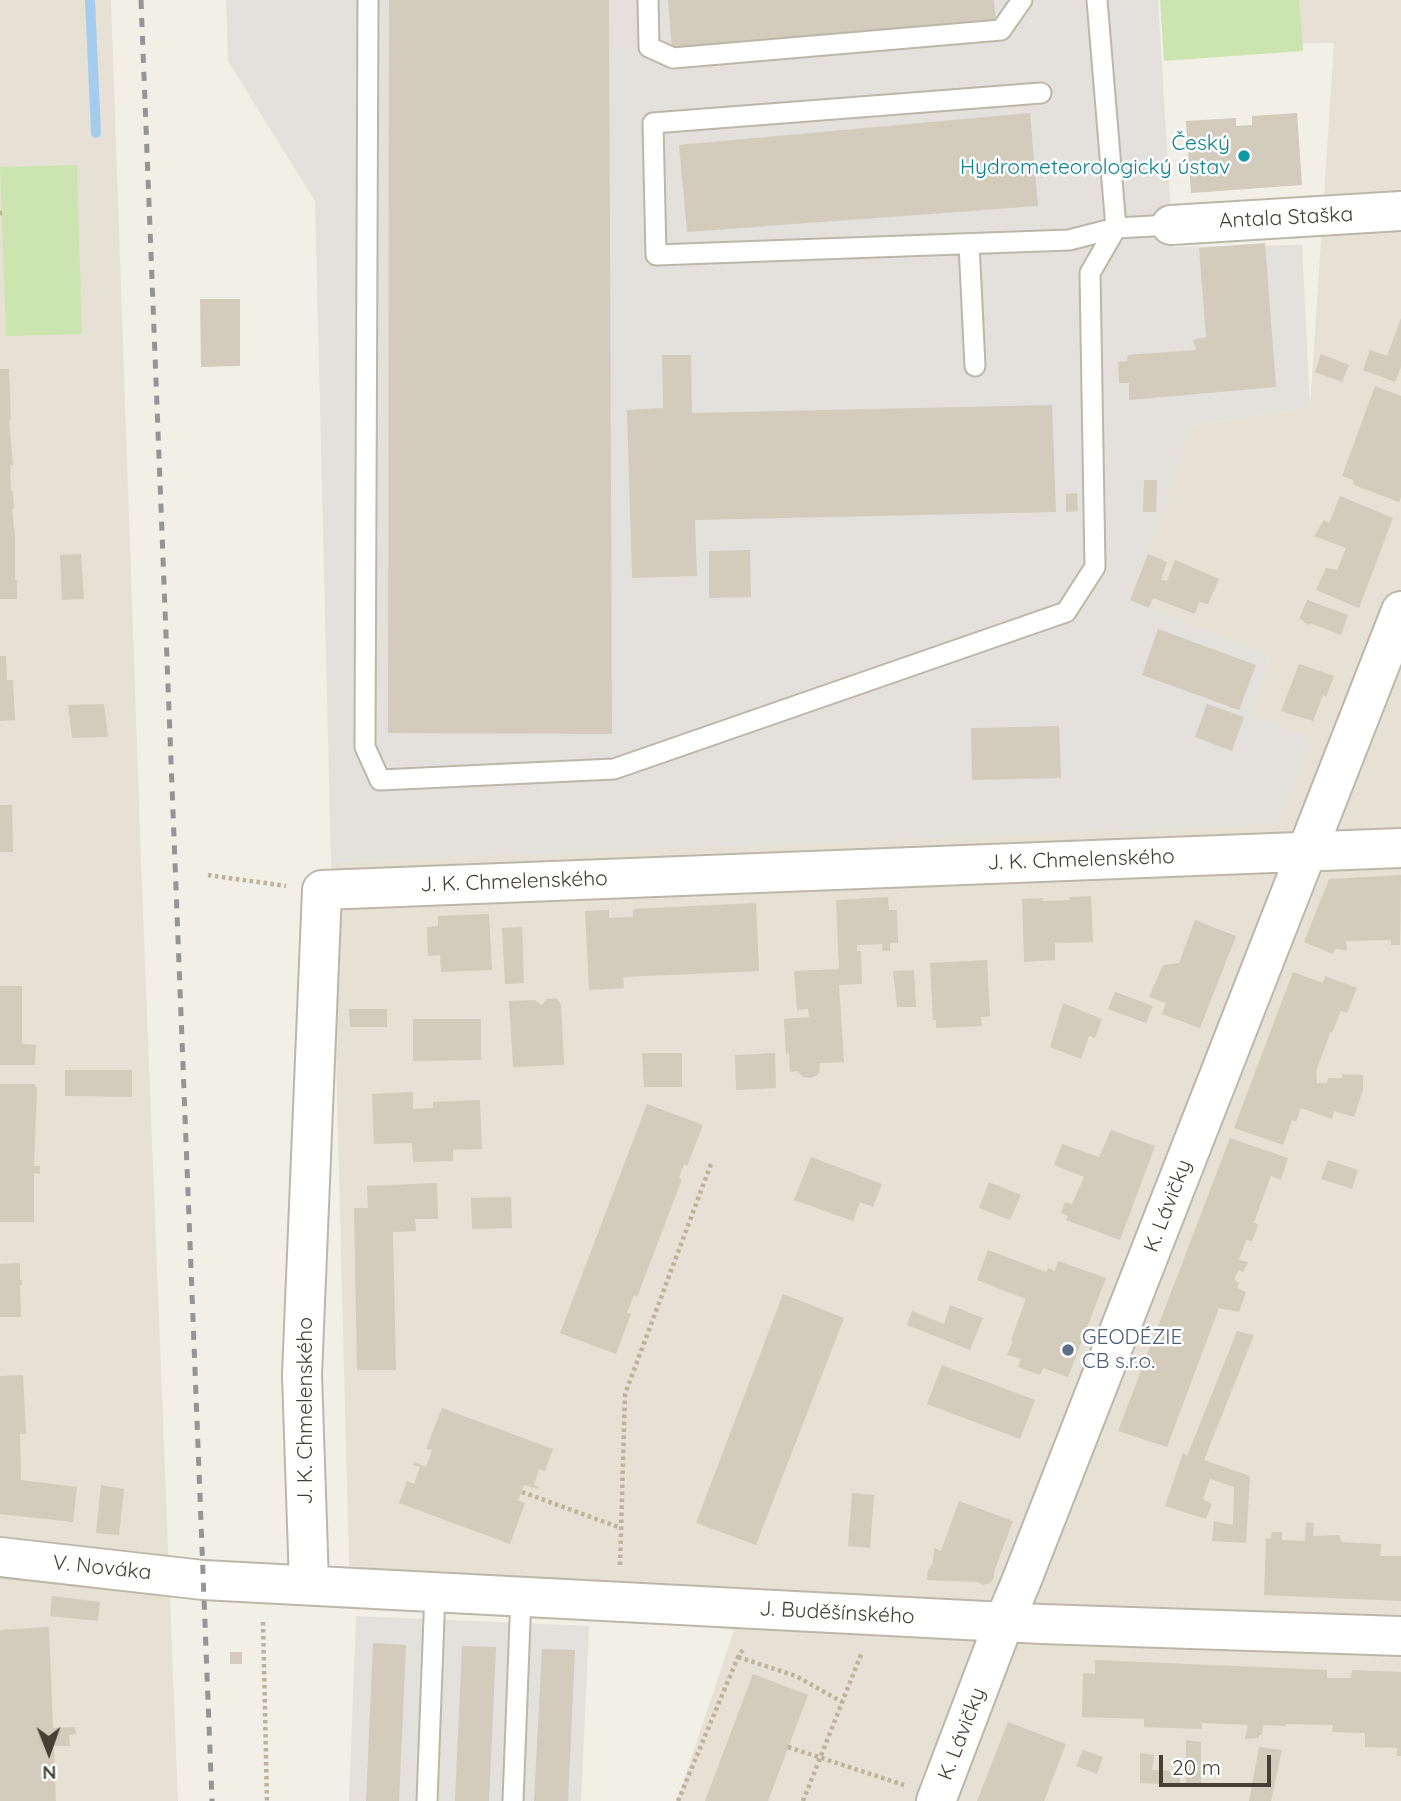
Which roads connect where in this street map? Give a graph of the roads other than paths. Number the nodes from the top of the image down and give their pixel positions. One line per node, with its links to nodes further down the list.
1 (368, 0): 8 (lane)
2 (648, 0): 3 (lane)
3 (1022, 0)
4 (1097, 0): 8 (lane)
5 (1041, 93): 9 (lane)
6 (1401, 211): 7 (street, Antala Staška)
7 (1171, 225): 8 (lane)
8 (1116, 228): 9 (lane)
9 (969, 244): 10 (lane)
10 (975, 366)
11 (1401, 611): 13 (street, K. Lávičky)
12 (1401, 848): 13 (street, J. K. Chmelenského)
13 (1307, 852): 15 (street, J. K. Chmelenského); 18 (street, K. Lávičky)
14 (0, 1557): 15 (street, V. Nováka)
15 (281, 1583): 16 (street, J. Buděšínského)
16 (435, 1591): 17 (street, J. Buděšínského); 21 (lane)
17 (521, 1595): 18 (street, J. Buděšínského); 22 (lane)
18 (1004, 1622): 19 (street, J. Buděšínského); 20 (street, K. Lávičky)
19 (1401, 1636)
20 (937, 1799)
21 (427, 1801)
22 (513, 1801)

